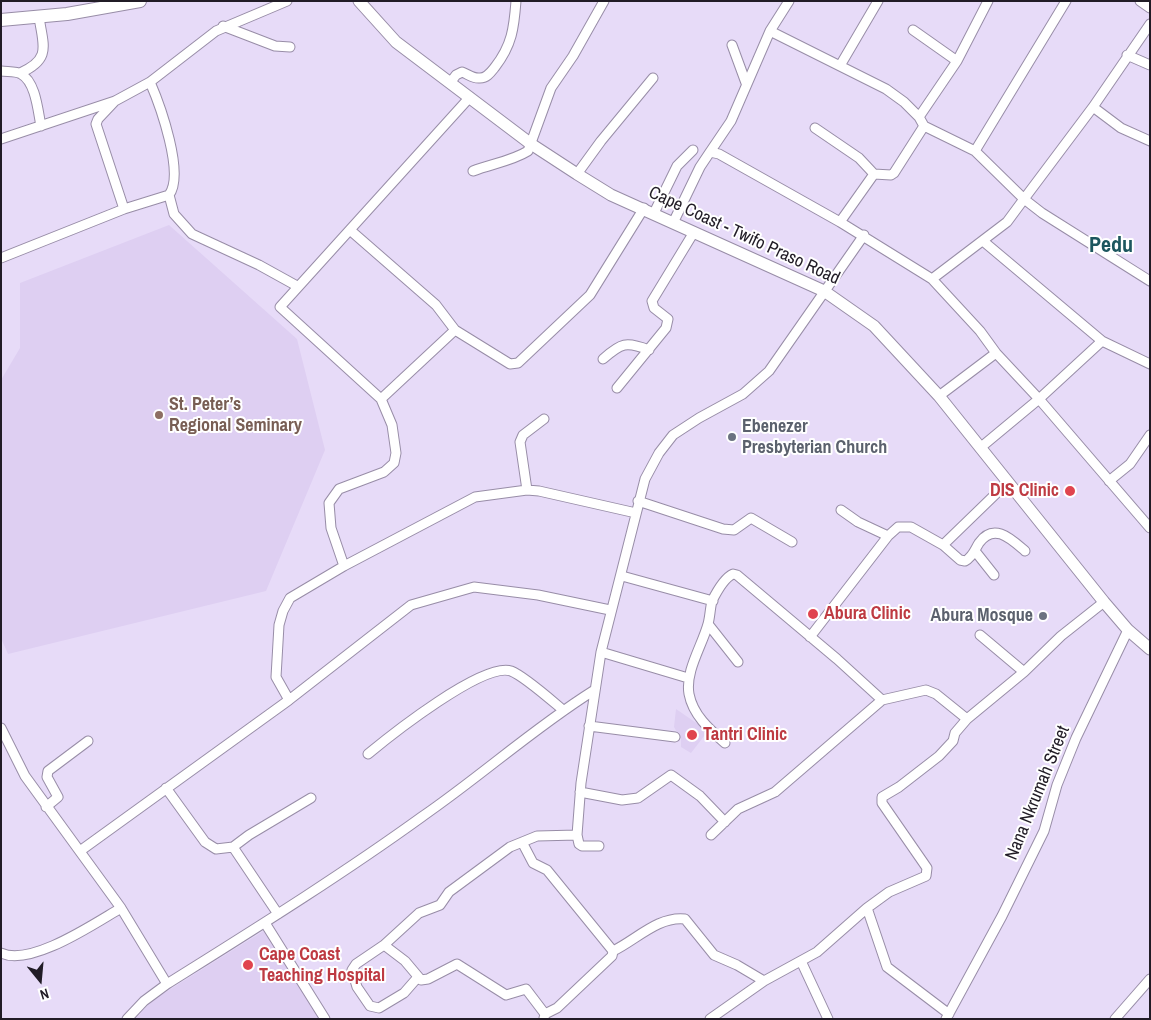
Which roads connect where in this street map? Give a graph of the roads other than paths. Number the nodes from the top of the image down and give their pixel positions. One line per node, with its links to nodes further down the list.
1 (99, 1): 14 (highway)
2 (140, 1): 13 (highway)
3 (286, 1): 17 (street)
4 (359, 1): 30 (main road, Cape Coast - Twifo Praso Road)
5 (516, 1): 30 (street)
6 (604, 1): 41 (street)
7 (789, 1): 19 (street)
8 (878, 1): 24 (street)
9 (988, 1): 23 (street)
10 (1066, 1): 44 (street)
11 (1140, 1): 12 (street)
12 (1150, 8)
13 (39, 17): 14 (highway); 27 (street)
14 (19, 18): 15 (highway)
15 (1, 20)
16 (1150, 24): 22 (street)
17 (224, 26): 21 (street); 29 (street)
18 (913, 30): 23 (street)
19 (770, 31): 24 (street); 31 (street)
20 (732, 45): 31 (street)
21 (290, 47)
22 (1127, 55): 25 (street); 34 (street)
23 (957, 61): 35 (street)
24 (841, 64): 35 (street)
25 (1150, 65)
26 (1, 71): 27 (street)
27 (20, 73): 36 (street)
28 (653, 78): 46 (street)
29 (150, 82): 33 (street); 48 (street)
30 (450, 83): 32 (main road, Cape Coast - Twifo Praso Road)
31 (746, 84): 43 (street)
32 (470, 97): 41 (main road, Cape Coast - Twifo Praso Road); 54 (street)
33 (115, 101): 36 (street); 50 (street)
34 (1093, 107): 40 (street); 49 (street)
35 (919, 117): 37 (street)
36 (41, 126): 39 (street)
37 (924, 126): 44 (street); 47 (street)
38 (815, 128): 47 (street)
39 (1, 139)
40 (1150, 141)
41 (531, 144): 45 (street); 46 (main road, Cape Coast - Twifo Praso Road)
42 (692, 150): 51 (street)
43 (710, 152): 52 (street); 53 (street)
44 (975, 152): 49 (street)
45 (473, 171)
46 (577, 174): 51 (main road, Cape Coast - Twifo Praso Road)
47 (874, 174): 52 (street)
48 (169, 195): 50 (street); 61 (street)
49 (1024, 199): 57 (street); 60 (street)
50 (124, 209): 58 (street)
51 (649, 211): 53 (main road, Cape Coast - Twifo Praso Road); 63 (street)
52 (840, 222): 56 (street)
53 (673, 223): 55 (main road, Cape Coast - Twifo Praso Road)
54 (350, 230): 61 (street); 63 (street)
55 (694, 232): 62 (main road, Cape Coast - Twifo Praso Road); 65 (street)
56 (864, 235): 59 (street); 62 (street)
57 (983, 241): 59 (street); 64 (street)
58 (1, 258)
59 (932, 278): 66 (street)
60 (1150, 281)
61 (298, 286): 71 (street)
62 (824, 291): 70 (main road, Cape Coast - Twifo Praso Road); 79 (street)
63 (455, 330): 71 (street)
64 (1102, 341): 68 (street); 72 (street)
65 (649, 350): 67 (street); 69 (street)
66 (996, 353): 70 (street); 72 (street)
67 (603, 359)
68 (1150, 365)
69 (617, 388)
70 (939, 396): 75 (main road, Cape Coast - Twifo Praso Road)
71 (381, 399): 88 (street)
72 (1039, 399): 75 (street); 76 (street)
73 (544, 419): 78 (street)
74 (1150, 435): 76 (street)
75 (980, 448): 77 (main road, Cape Coast - Twifo Praso Road)
76 (1109, 481): 82 (street)
77 (1007, 483): 85 (street); 92 (main road, Cape Coast - Twifo Praso Road)
78 (527, 490): 81 (street); 88 (street)
79 (638, 501): 81 (street); 84 (street)
80 (841, 510): 83 (street)
81 (636, 513): 90 (street)
82 (1149, 527)
83 (888, 536): 85 (street); 97 (street)
84 (792, 542)
85 (943, 545): 86 (street)
86 (975, 551): 87 (street); 89 (street)
87 (1025, 551)
88 (344, 566): 104 (street)
89 (994, 575)
90 (622, 576): 91 (street); 93 (street)
91 (713, 601): 94 (street); 97 (street)
92 (1104, 602): 95 (main road, Cape Coast - Twifo Praso Road); 101 (street)
93 (610, 610): 99 (street); 104 (street)
94 (708, 624): 100 (street); 102 (street)
95 (1128, 630): 98 (main road, Cape Coast - Twifo Praso Road); 138 (street, Nana Nkrumah Street)
96 (980, 635): 101 (street)
97 (810, 637): 105 (street)
98 (1150, 648)
99 (601, 652): 102 (street); 103 (street)
100 (738, 662)
101 (1024, 672): 107 (street)
102 (688, 678): 112 (street)
103 (594, 691): 106 (street); 108 (street)
104 (289, 700): 114 (street)
105 (882, 700): 107 (street); 118 (street)
106 (563, 710): 113 (street); 127 (street)
107 (967, 719): 126 (street)
108 (589, 726): 110 (street); 115 (street)
109 (1, 728): 117 (street)
110 (675, 737)
111 (88, 742): 117 (street)
112 (725, 742)
113 (368, 754)
114 (166, 788): 123 (street); 124 (street)
115 (580, 792): 118 (street); 119 (street)
116 (311, 798): 123 (street)
117 (46, 807): 124 (street)
118 (725, 822): 120 (street)
119 (577, 835): 121 (street); 122 (street)
120 (711, 835)
121 (522, 842): 129 (street); 130 (street)
122 (599, 846)
123 (234, 847): 127 (street)
124 (80, 851): 125 (street)
125 (121, 908): 131 (street); 136 (street)
126 (866, 908): 132 (street); 138 (street)
127 (278, 914): 128 (street)
128 (265, 923): 136 (street); 140 (street)
129 (384, 945): 133 (street); 133 (street)
130 (613, 951): 135 (street); 137 (street)
131 (1, 954)
132 (801, 961): 135 (street); 142 (street)
133 (418, 977): 137 (street)
134 (1150, 979): 143 (street)
135 (764, 981): 141 (street)
136 (167, 984): 139 (street)
137 (545, 1016)
138 (948, 1016)
139 (128, 1019)
140 (325, 1019)
141 (710, 1019)
142 (828, 1019)
143 (1115, 1019)

